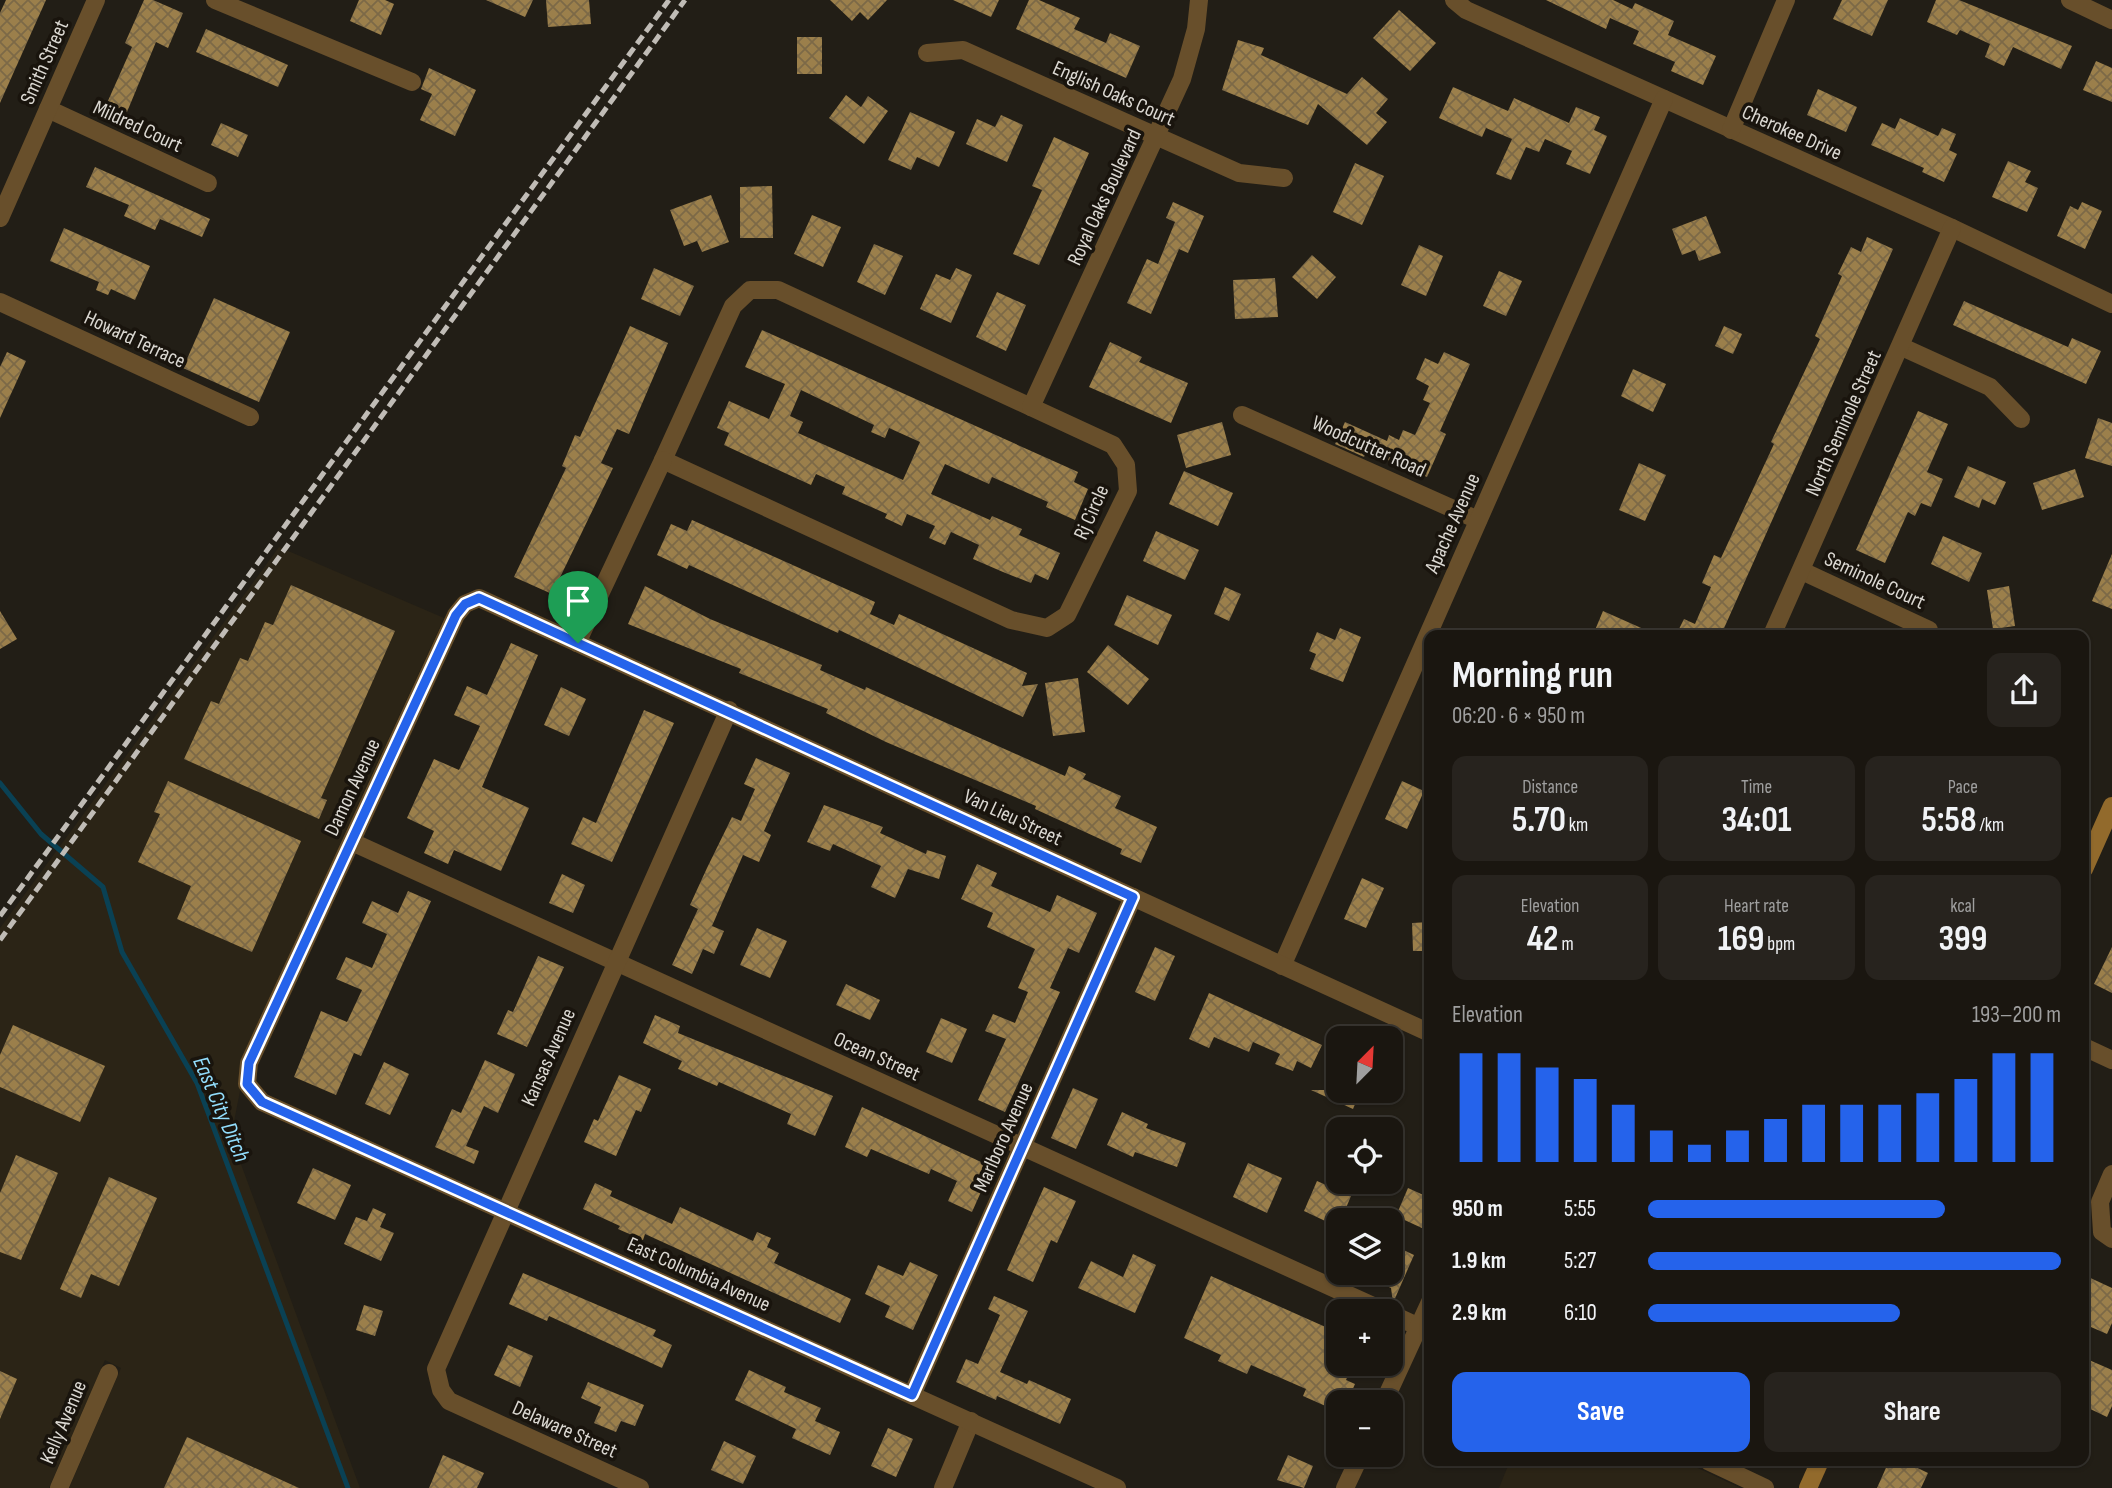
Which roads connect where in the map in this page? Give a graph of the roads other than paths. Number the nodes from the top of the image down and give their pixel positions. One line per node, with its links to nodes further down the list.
1 (96, 0): 11 (street, Smith Street)
2 (215, 0): 9 (street)
3 (1199, 0): 13 (street, Royal Oaks Boulevard)
4 (1454, 0): 10 (street, Cherokee Drive)
5 (1786, 0): 12 (street)
6 (2070, 0): 7 (street)
7 (2112, 20)
8 (927, 53): 13 (street, English Oaks Court)
9 (412, 82)
10 (1664, 99): 12 (street, Cherokee Drive); 26 (street, Apache Avenue)
11 (48, 109): 15 (street, Mildred Court); 16 (street, Smith Street)
12 (1731, 130): 17 (street, Cherokee Drive)
13 (1156, 138): 14 (street, English Oaks Court); 21 (street, Royal Oaks Boulevard)
14 (1284, 178)
15 (208, 183)
16 (0, 218)
17 (1952, 228): 19 (street, Cherokee Drive); 20 (street, North Seminole Street)
18 (0, 302): 23 (street, Howard Terrace)
19 (2112, 304)
20 (1902, 347): 24 (street); 27 (street, North Seminole Street)
21 (1031, 407): 25 (street, Rj Circle); 25 (street, Rj Circle)
22 (1242, 415): 26 (street, Woodcutter Road)
23 (250, 417)
24 (2021, 419)
25 (663, 460): 31 (street, Rj Circle)
26 (1478, 520): 28 (street, Apache Avenue)
27 (1802, 571): 29 (street, North Seminole Street); 30 (street, Seminole Court)
28 (1430, 630)
29 (1774, 630)
30 (1929, 630)
31 (578, 643): 33 (street, Van Lieu Street); 35 (street, Damon Avenue)
32 (1424, 643): 39 (street, Apache Avenue)
33 (729, 710): 37 (street, Van Lieu Street); 38 (street, Kansas Avenue)
34 (2112, 806): 36 (main road)
35 (352, 842): 38 (street, Ocean Street); 43 (street, Damon Avenue)
36 (2089, 858)
37 (1133, 897): 39 (street, Van Lieu Street); 44 (street, Marlboro Avenue)
38 (616, 963): 44 (street, Ocean Street); 46 (street, Kansas Avenue)
39 (1282, 966): 40 (street, Van Lieu Street)
40 (1424, 1030)
41 (2089, 1049): 42 (street)
42 (2112, 1060)
43 (262, 1102): 46 (street, East Columbia Avenue)
44 (1024, 1147): 48 (street, Ocean Street); 53 (street, Marlboro Avenue)
45 (2112, 1174): 47 (street)
46 (504, 1210): 53 (street, East Columbia Avenue); 54 (street, Kansas Avenue)
47 (2112, 1239)
48 (1358, 1299)
49 (1403, 1319): 50 (street)
50 (1424, 1329): 52 (street)
51 (109, 1373): 59 (street, Kelly Avenue)
52 (1391, 1390)
53 (912, 1395): 55 (street, East Columbia Avenue)
54 (471, 1412): 60 (street, Delaware Street)
55 (971, 1421): 61 (street); 62 (street, East Columbia Avenue)
56 (1719, 1466): 64 (street)
57 (1818, 1466): 65 (main road)
58 (1355, 1467): 63 (street)
59 (59, 1488)
60 (640, 1488)
61 (943, 1488)
62 (1117, 1488)
63 (1345, 1488)
64 (1765, 1488)
65 (1808, 1488)

